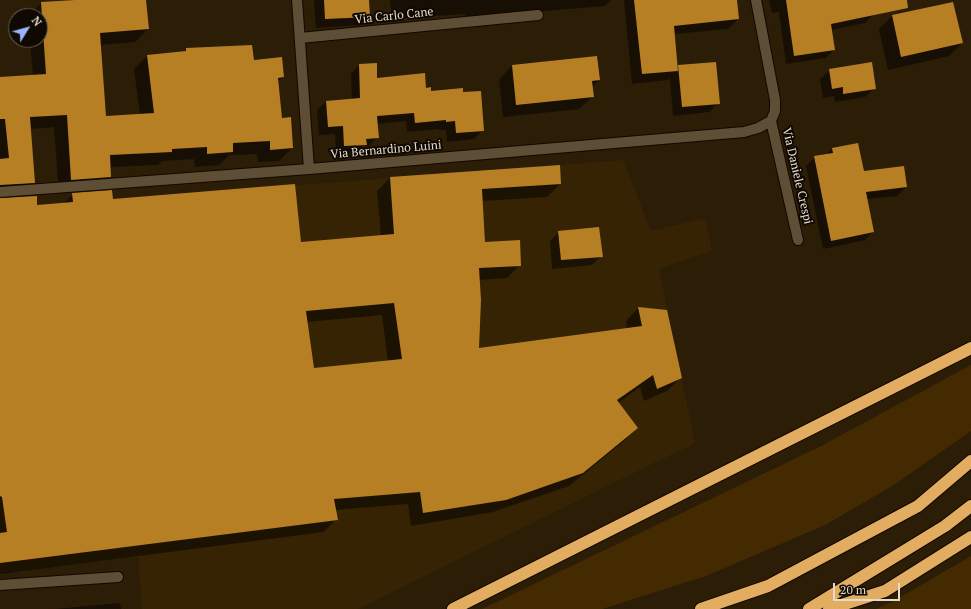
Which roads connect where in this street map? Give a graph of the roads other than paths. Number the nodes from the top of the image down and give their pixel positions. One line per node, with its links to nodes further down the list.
1 (297, 0): 4 (street)
2 (756, 0): 5 (street, Via Daniele Crespi)
3 (538, 15): 4 (street, Via Carlo Cane)
4 (300, 38): 6 (street)
5 (771, 121): 6 (street, Via Bernardino Luini); 8 (street, Via Daniele Crespi)
6 (310, 170): 7 (street, Via Bernardino Luini)
7 (0, 192)
8 (798, 240)
9 (971, 348): 15 (highway)
10 (971, 461): 16 (highway)
11 (971, 506): 17 (highway)
12 (971, 537): 18 (highway)
13 (118, 577): 14 (street)
14 (0, 585)
15 (453, 609)
16 (701, 609)
17 (809, 609)
18 (829, 609)

